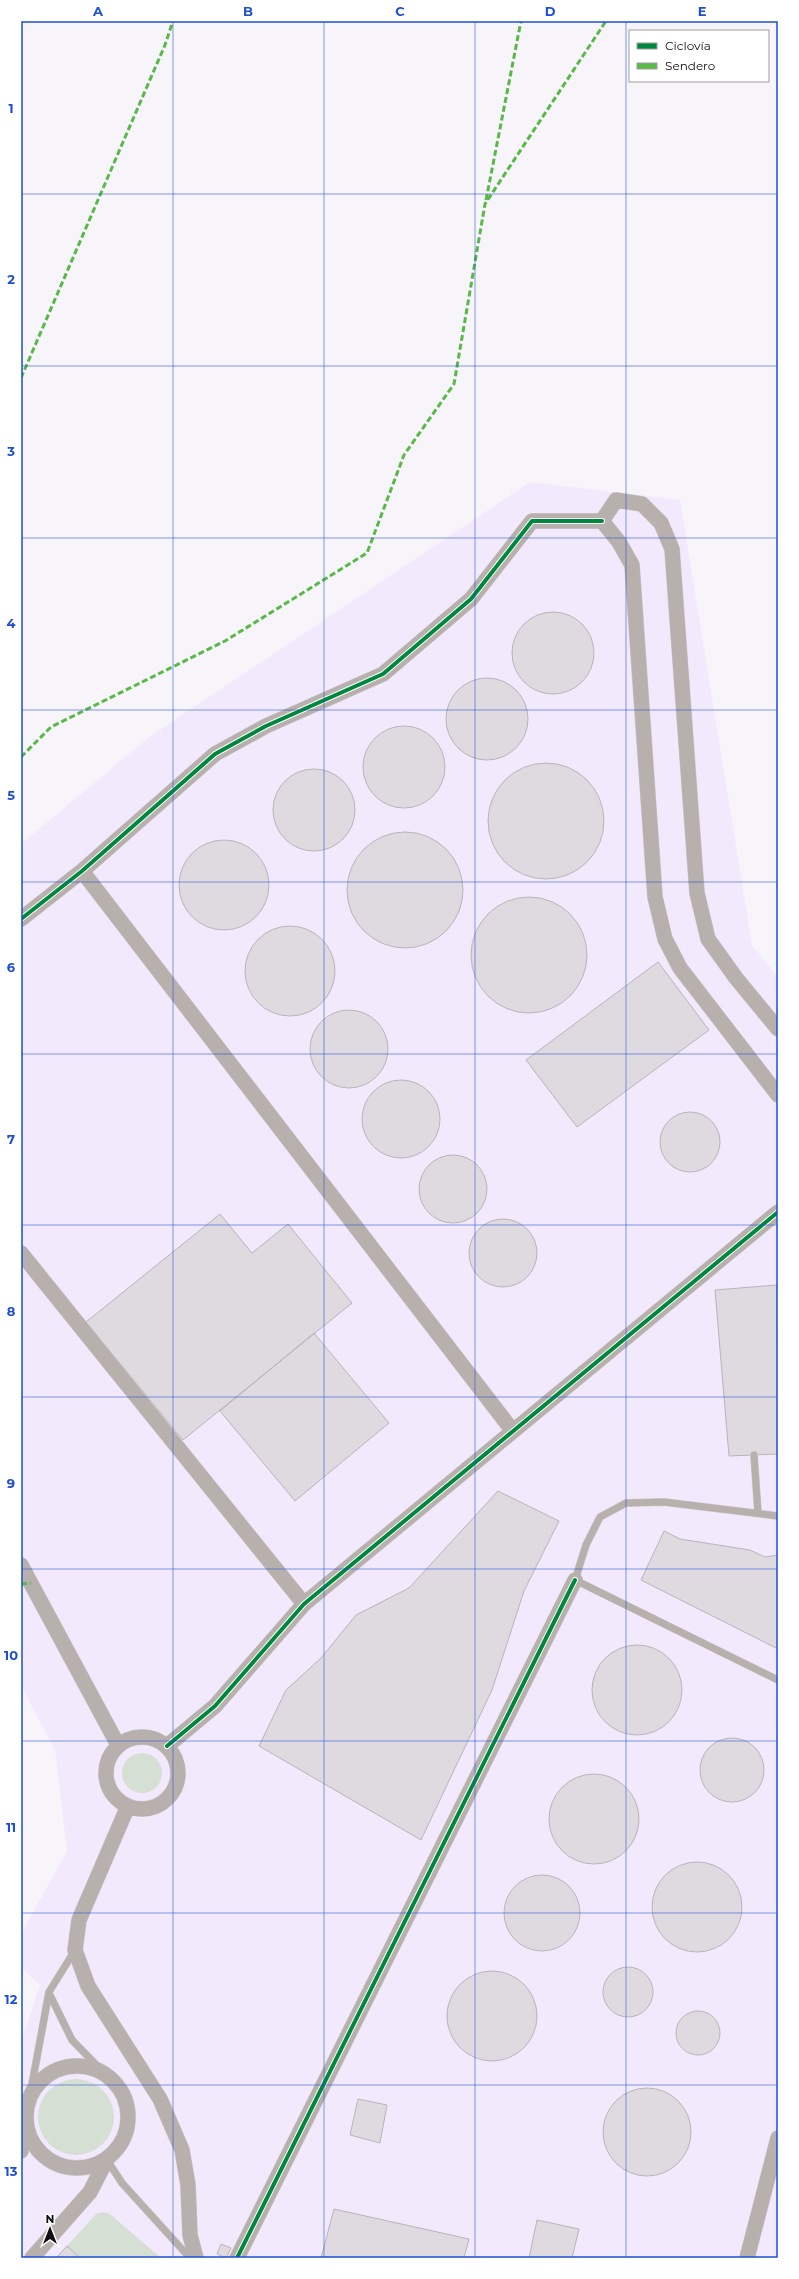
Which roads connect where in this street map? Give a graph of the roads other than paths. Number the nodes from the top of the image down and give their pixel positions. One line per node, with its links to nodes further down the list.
1 (602, 521): 2 (street); 4 (street); 5 (street)
2 (82, 871): 3 (street); 8 (street)
3 (21, 919)
4 (778, 1029)
5 (778, 1095)
6 (778, 1212): 8 (street)
7 (21, 1253): 14 (street)
8 (512, 1430): 14 (street)
9 (754, 1455): 10 (lane)
10 (758, 1513): 11 (lane); 13 (lane)
11 (778, 1516)
12 (21, 1565): 16 (street)
13 (575, 1580): 15 (lane); 30 (street)
14 (304, 1604): 17 (street)
15 (778, 1680)
16 (118, 1745): 17 (street); 18 (street)
17 (168, 1746): 18 (street)
18 (128, 1806): 19 (street)
19 (75, 1950): 20 (lane); 29 (street)
20 (49, 1992): 21 (lane); 22 (lane)
21 (105, 2074): 22 (street); 26 (street)
22 (30, 2095): 23 (street)
23 (25, 2117): 25 (street); 26 (street)
24 (778, 2138): 31 (street)
25 (21, 2151)
26 (107, 2159): 27 (street); 28 (lane)
27 (32, 2258)
28 (190, 2258)
29 (196, 2258)
30 (237, 2258)
31 (747, 2258)

